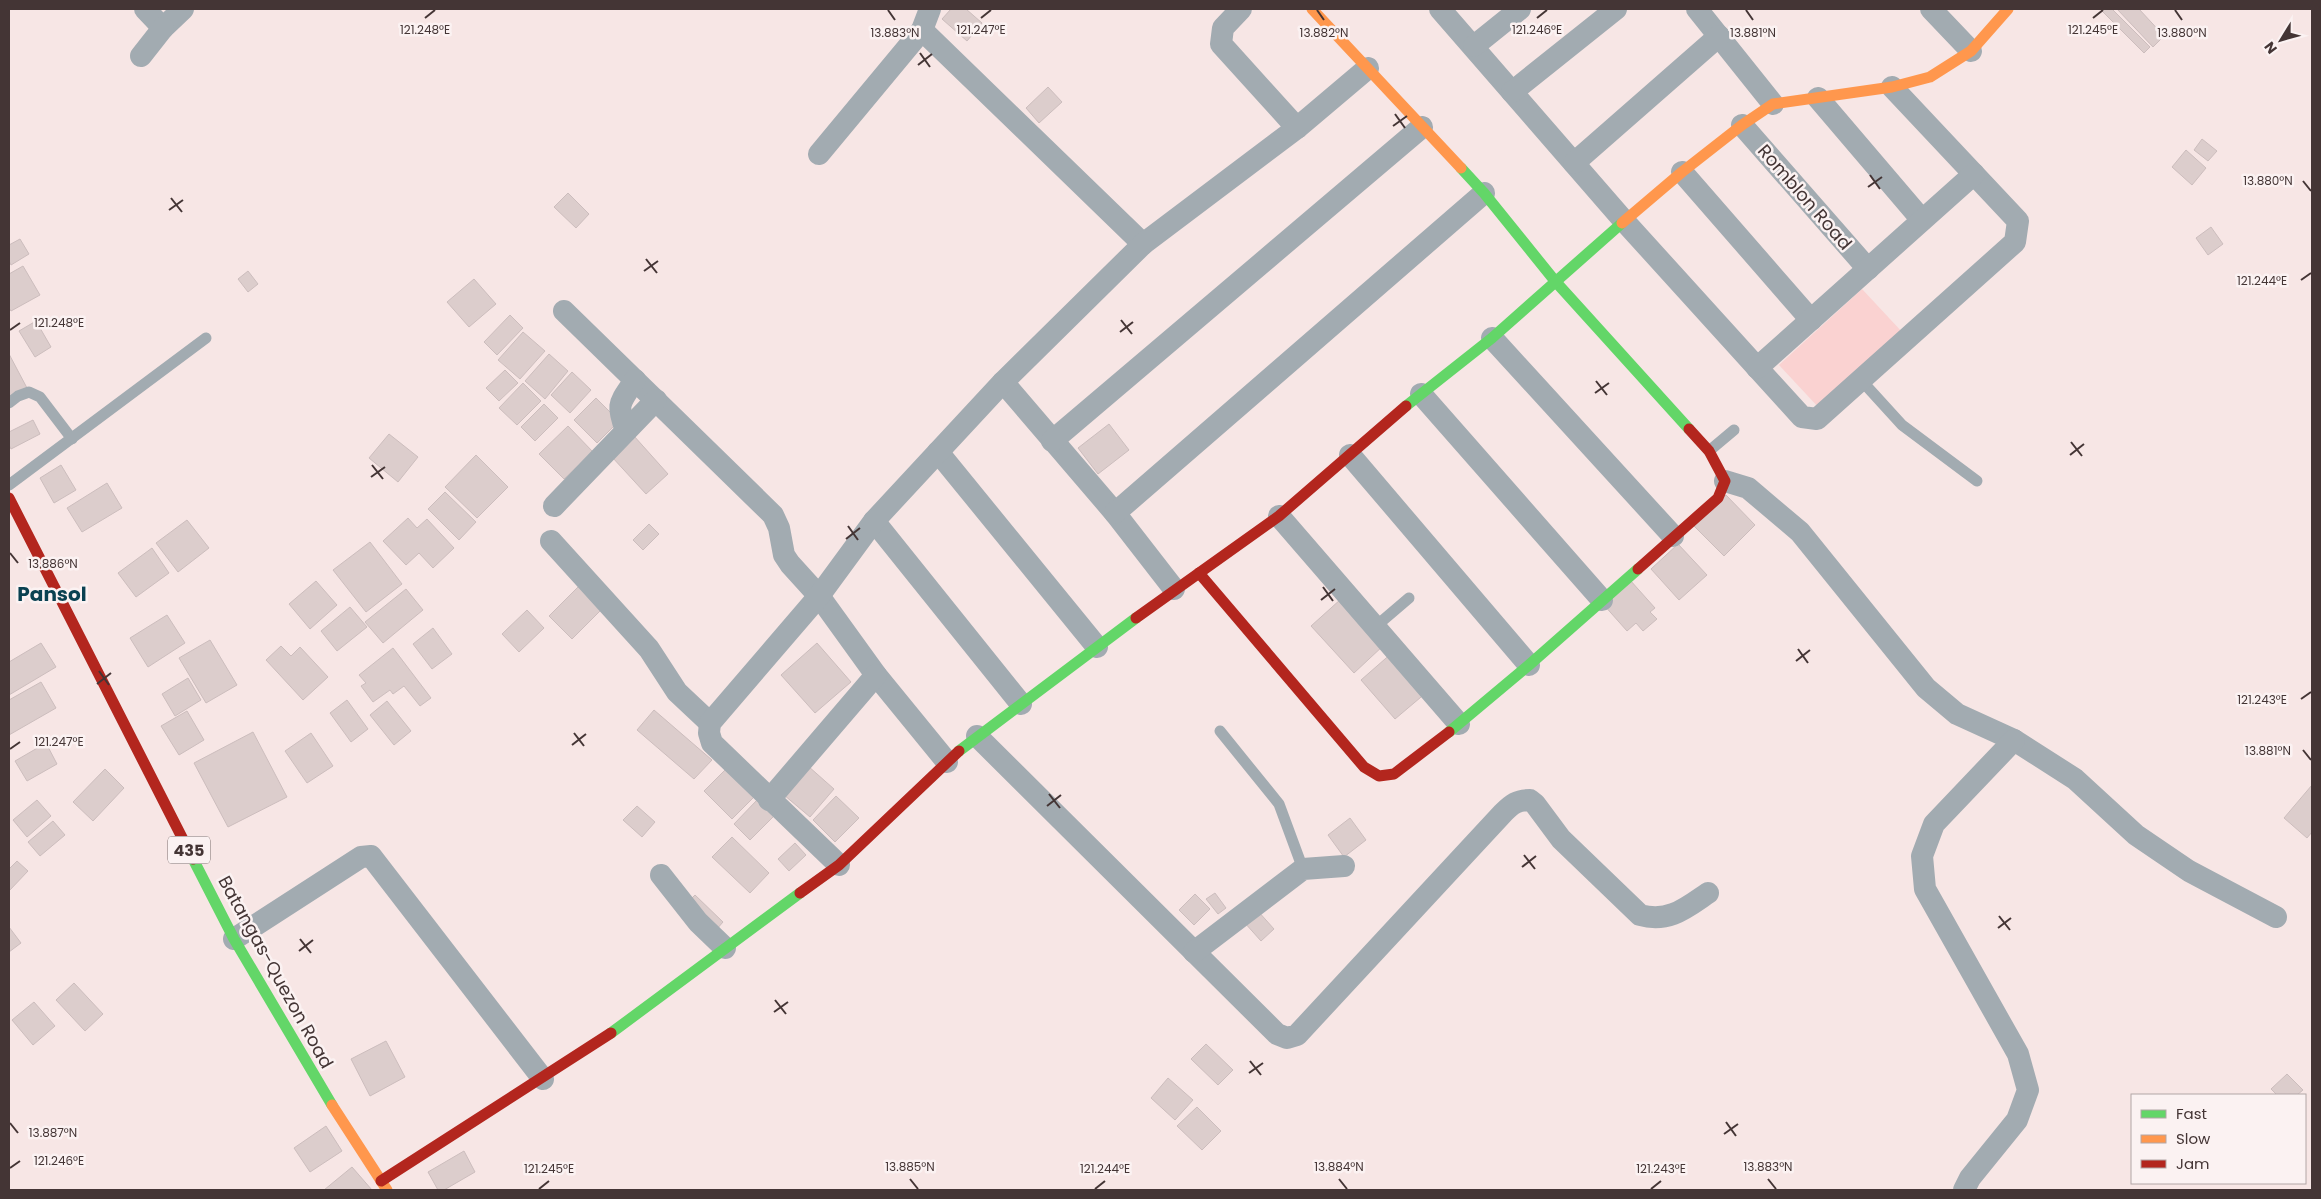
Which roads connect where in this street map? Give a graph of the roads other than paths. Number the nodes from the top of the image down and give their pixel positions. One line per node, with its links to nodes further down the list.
1 (145, 9): 12 (street)
2 (183, 9): 12 (street)
3 (930, 9): 13 (street)
4 (1242, 9): 25 (street)
5 (1312, 9): 18 (street)
6 (1440, 9): 15 (street)
7 (1520, 9): 15 (street)
8 (1616, 9): 20 (street)
9 (1697, 9): 14 (street)
10 (1931, 9): 16 (street)
11 (2008, 9): 16 (street)
12 (164, 28): 17 (street)
13 (922, 30): 26 (street); 33 (street)
14 (1719, 36): 22 (street); 27 (street)
15 (1474, 46): 20 (street)
16 (1971, 51): 19 (street)
17 (141, 56)
18 (1368, 68): 23 (street); 25 (street)
19 (1892, 87): 21 (street); 29 (street)
20 (1512, 92): 27 (street)
21 (1818, 98): 22 (street); 31 (street)
22 (1772, 104): 24 (street)
23 (1422, 126): 30 (street); 50 (street)
24 (1742, 126): 28 (street); 34 (street, Romblon Road)
25 (1297, 128): 33 (street)
26 (819, 154)
27 (1574, 163): 32 (street)
28 (1682, 172): 32 (street); 37 (street)
29 (1974, 174): 31 (street); 42 (street)
30 (1484, 193): 35 (street); 59 (street)
31 (1922, 220): 34 (street)
32 (1625, 222): 35 (street); 40 (street)
33 (1143, 244): 43 (street)
34 (1868, 269): 37 (street)
35 (1555, 281): 39 (street); 51 (street)
36 (564, 311): 41 (street)
37 (1811, 320): 40 (street)
38 (206, 338): 49 (lane)
39 (1492, 338): 44 (street); 63 (street)
40 (1757, 368): 42 (street)
41 (635, 380): 45 (street); 48 (street)
42 (1861, 380): 55 (lane)
43 (1002, 382): 50 (street); 52 (street)
44 (1421, 394): 53 (street); 69 (street)
45 (656, 400): 48 (street); 67 (street)
46 (9, 403): 49 (lane)
47 (1734, 430): 51 (lane)
48 (626, 431): 58 (street)
49 (72, 439): 56 (lane)
50 (1052, 441): 59 (street)
51 (1708, 451): 54 (street)
52 (938, 452): 61 (street); 71 (street)
53 (1350, 455): 60 (street); 72 (street)
54 (1725, 481): 63 (street); 79 (street)
55 (1977, 481)
56 (9, 485)
57 (9, 498): 62 (street, Batangas-Quezon Road / 435)
58 (554, 506)
59 (1115, 513): 66 (street)
60 (1279, 516): 65 (street); 70 (street)
61 (874, 521): 67 (street); 74 (street)
62 (16, 529): 88 (street, Batangas-Quezon Road / 435)
63 (1673, 536): 69 (street)
64 (551, 541): 75 (street)
65 (1199, 573): 66 (street); 76 (street)
66 (1174, 589): 71 (street)
67 (819, 596): 73 (street); 75 (street)
68 (1409, 598): 70 (lane)
69 (1602, 600): 72 (street)
70 (1375, 627): 76 (street)
71 (1097, 647): 74 (street)
72 (1529, 665): 76 (street)
73 (876, 675): 80 (street); 81 (street)
74 (1021, 704): 78 (street)
75 (710, 723): 81 (street)
76 (1459, 724)
77 (1220, 731): 84 (lane)
78 (977, 736): 80 (street); 90 (street)
79 (2014, 740): 87 (street); 93 (street)
80 (947, 762): 82 (street)
81 (769, 800): 82 (street)
82 (839, 865): 89 (street)
83 (1344, 866): 84 (street)
84 (1304, 869): 90 (street)
85 (661, 875): 89 (street)
86 (1708, 893): 90 (street)
87 (2276, 917)
88 (234, 939): 91 (street); 92 (street, Batangas-Quezon Road / 435)
89 (725, 948): 91 (street)
90 (1194, 952)
91 (543, 1079): 92 (street)
92 (384, 1186)
93 (1964, 1190)

